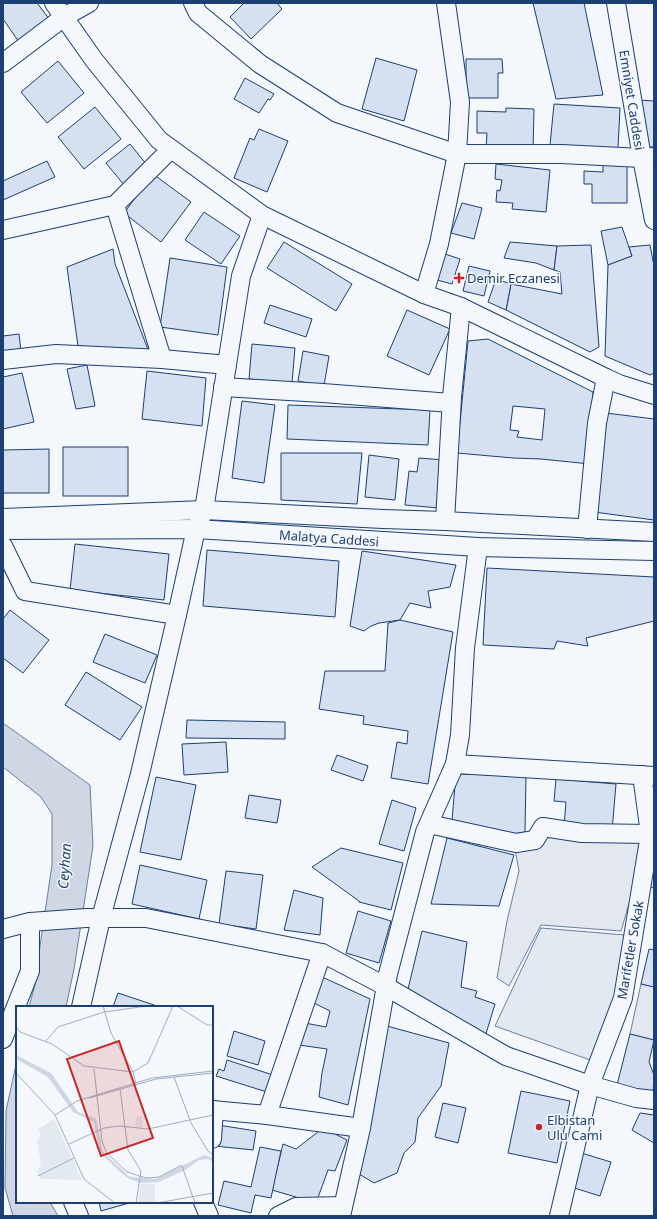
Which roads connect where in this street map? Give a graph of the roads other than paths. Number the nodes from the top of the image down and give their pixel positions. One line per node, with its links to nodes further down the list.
1 (89, 3): 5 (street)
2 (193, 3): 8 (street)
3 (446, 3): 8 (street)
4 (616, 3): 9 (street, Emniyet Caddesi)
5 (59, 10): 6 (street); 7 (street)
6 (3, 63)
7 (171, 149): 10 (street); 11 (street)
8 (457, 154): 9 (street); 14 (street)
9 (648, 157): 12 (street, Emniyet Caddesi)
10 (115, 204): 13 (street); 16 (street)
11 (262, 215): 14 (street); 18 (street)
12 (654, 220)
13 (3, 230)
14 (424, 294): 15 (street)
15 (461, 307): 19 (street); 22 (street)
16 (162, 359): 17 (street); 18 (street)
17 (3, 360)
18 (227, 365): 20 (street)
19 (606, 378): 21 (street); 27 (street)
20 (224, 387): 22 (street); 23 (street)
21 (654, 395)
22 (451, 403): 25 (street)
23 (204, 510): 24 (street); 25 (street); 26 (street)
24 (3, 518)
25 (445, 521): 27 (street)
26 (196, 529): 28 (street, Malatya Caddesi); 31 (street, Malatya Caddesi); 33 (street)
27 (588, 529): 29 (street)
28 (3, 530)
29 (654, 532)
30 (3, 546): 33 (street)
31 (478, 547): 32 (street, Malatya Caddesi); 34 (street)
32 (654, 551)
33 (177, 615): 38 (street)
34 (455, 764): 35 (street); 36 (street)
35 (648, 775): 37 (street, Marifetler Sokak)
36 (430, 824): 37 (street); 42 (street)
37 (652, 833): 47 (street, Marifetler Sokak)
38 (94, 918): 39 (street); 41 (street); 45 (street)
39 (30, 922): 40 (street); 43 (street)
40 (3, 929)
41 (322, 953): 42 (street); 50 (street)
42 (385, 986): 47 (street); 51 (street)
43 (16, 1006)
44 (16, 1006): 46 (street)
45 (81, 1006)
46 (3, 1039)
47 (590, 1085): 48 (street); 58 (street, Marifetler Sokak)
48 (654, 1100)
49 (213, 1110): 50 (street)
50 (267, 1115): 51 (street)
51 (361, 1128): 54 (street)
52 (74, 1203): 55 (street)
53 (203, 1203): 56 (street)
54 (342, 1211): 57 (street)
55 (80, 1216)
56 (209, 1216)
57 (278, 1216)
58 (559, 1216)

